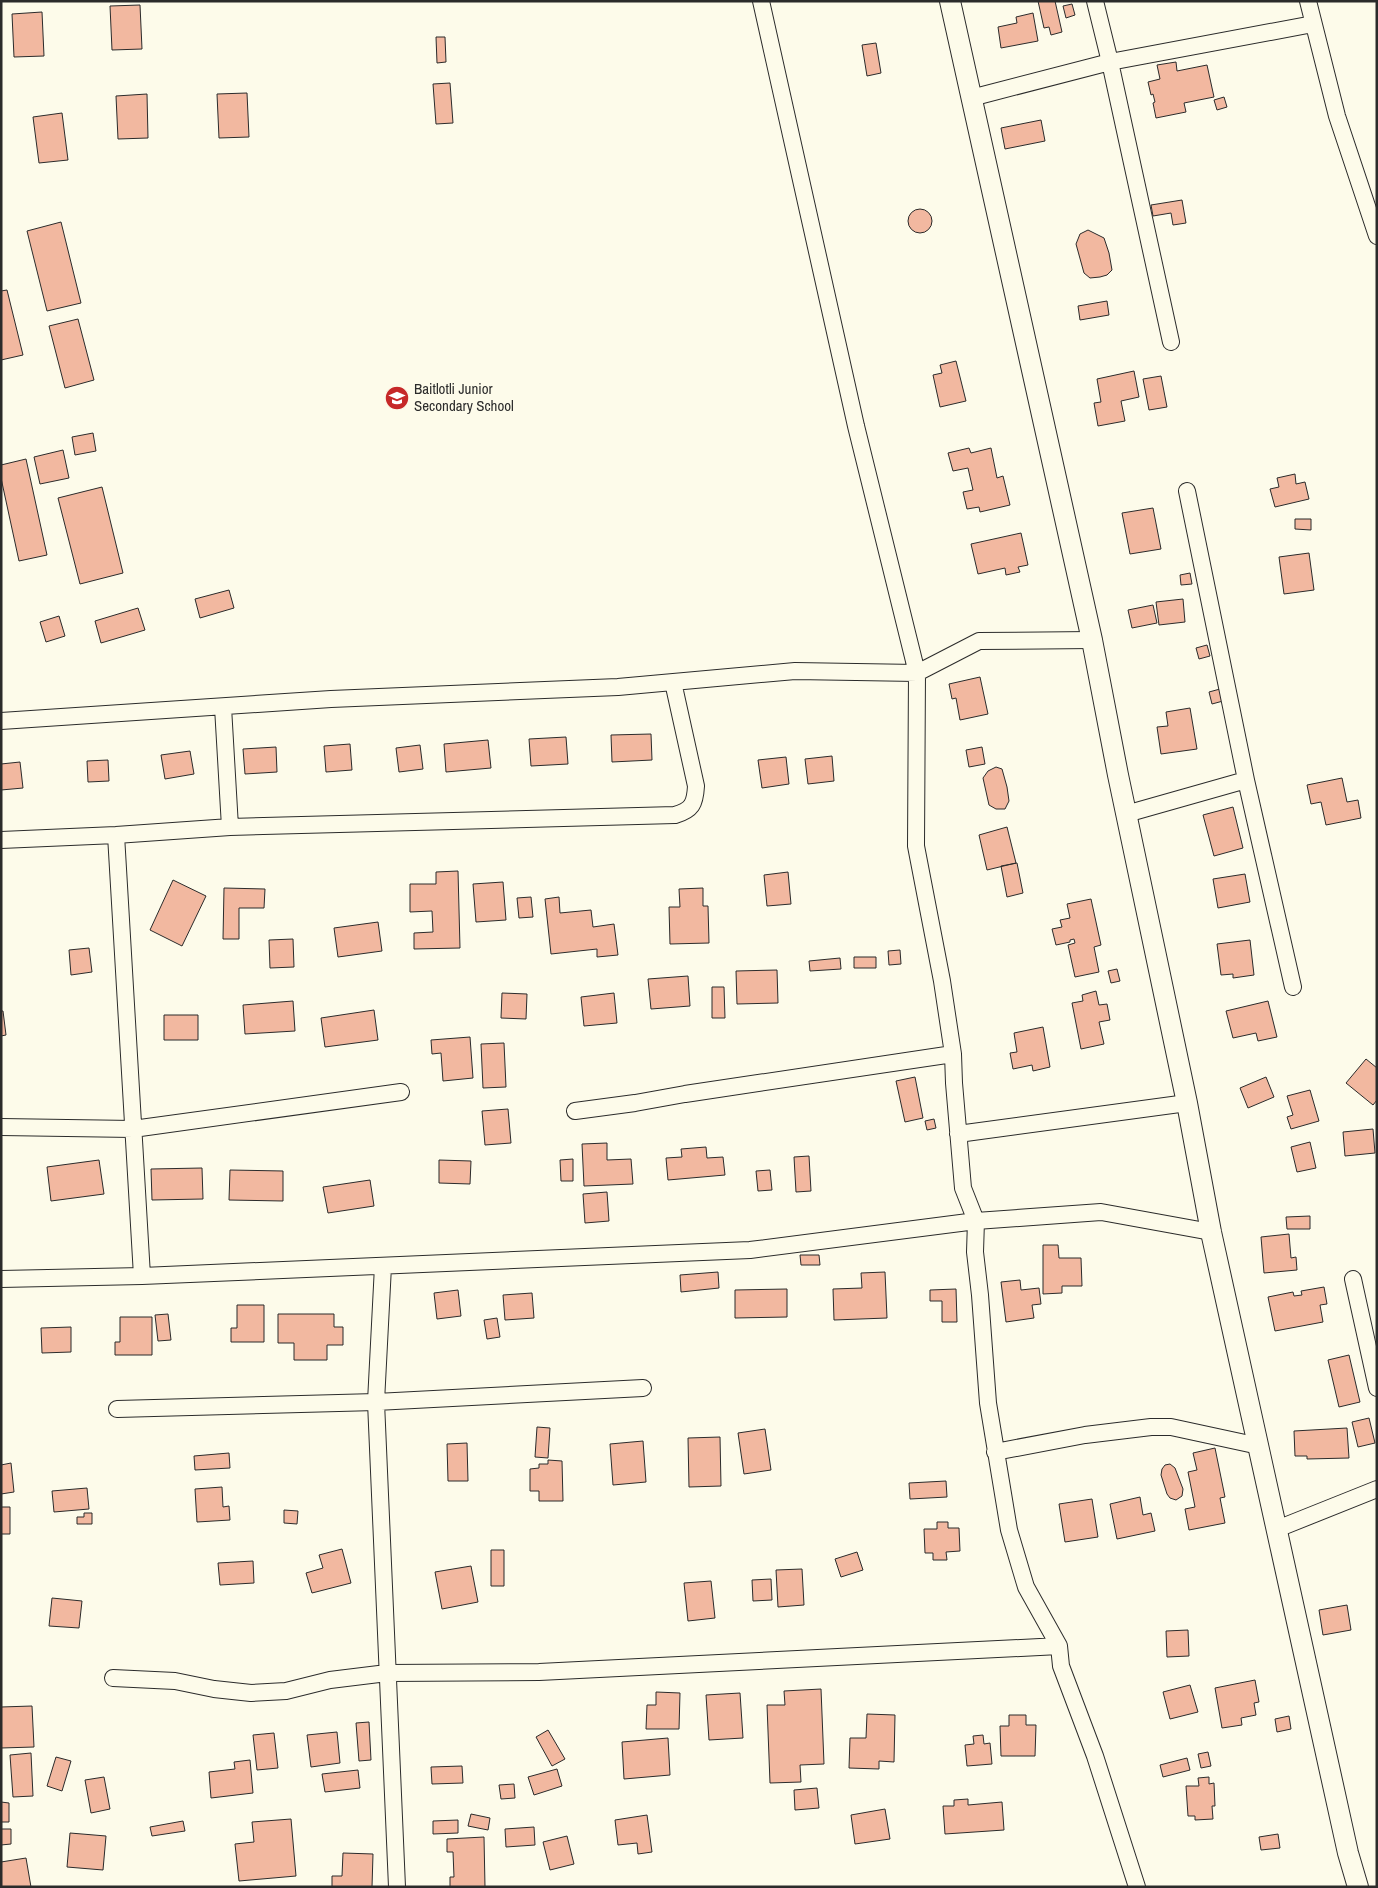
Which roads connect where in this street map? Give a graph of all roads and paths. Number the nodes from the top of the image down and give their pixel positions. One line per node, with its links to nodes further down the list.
1 (761, 1): 12 (street)
2 (950, 1): 7 (street)
3 (1095, 1): 6 (street)
4 (1308, 1): 5 (street)
5 (1313, 24): 6 (street); 8 (street)
6 (1110, 62): 7 (street); 9 (street)
7 (971, 98): 11 (street)
8 (1377, 236)
9 (1171, 342)
10 (1187, 491): 16 (street)
11 (1092, 640): 12 (street); 17 (street)
12 (917, 673): 13 (street); 22 (street)
13 (673, 682): 14 (street); 18 (street)
14 (223, 707): 15 (street); 18 (street)
15 (1, 722)
16 (1246, 780): 17 (street); 21 (street)
17 (1126, 814): 24 (street)
18 (230, 827): 19 (street)
19 (116, 835): 20 (street); 27 (street)
20 (1, 840)
21 (1294, 987)
22 (953, 1054): 25 (street); 28 (street)
23 (401, 1092): 27 (street)
24 (1187, 1103): 28 (street); 30 (street)
25 (574, 1111)
26 (1, 1127): 27 (street)
27 (132, 1129): 32 (street)
28 (958, 1134): 29 (street)
29 (976, 1220): 30 (street); 31 (street); 40 (street)
30 (1211, 1232): 39 (street)
31 (383, 1266): 32 (street); 37 (street)
32 (142, 1276): 33 (street)
33 (1, 1279)
34 (1353, 1279): 36 (street)
35 (643, 1388): 37 (street)
36 (1377, 1388)
37 (376, 1402): 38 (street); 44 (street)
38 (117, 1409)
39 (1259, 1446): 40 (street); 42 (street)
40 (995, 1452): 43 (street)
41 (1377, 1489): 42 (street)
42 (1277, 1529): 48 (street)
43 (1059, 1646): 44 (street); 47 (street)
44 (386, 1673): 45 (street); 46 (street)
45 (112, 1678)
46 (397, 1887)
47 (1138, 1887)
48 (1358, 1887)

